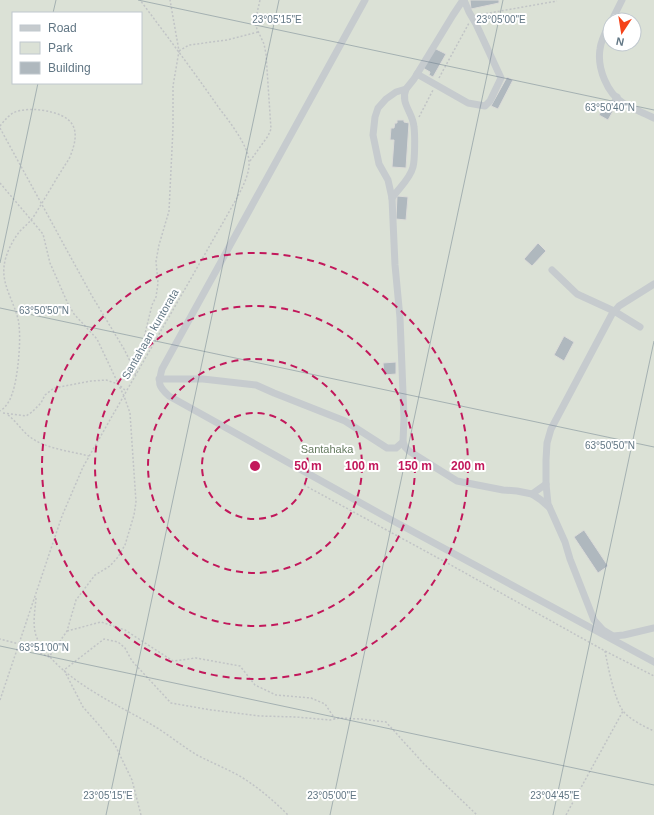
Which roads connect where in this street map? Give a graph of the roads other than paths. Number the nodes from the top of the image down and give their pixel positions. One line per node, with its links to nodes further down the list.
1 (365, 0): 16 (lane)
2 (464, 0): 6 (lane); 6 (lane)
3 (622, 0): 4 (lane)
4 (616, 12)
5 (602, 43): 8 (lane)
6 (417, 74): 7 (lane)
7 (406, 89): 11 (lane); 11 (lane)
8 (616, 97): 9 (lane); 10 (lane)
9 (612, 107)
10 (654, 118)
11 (392, 198): 17 (lane)
12 (552, 270): 14 (lane)
13 (654, 284): 14 (lane)
14 (614, 311): 15 (lane); 18 (lane)
15 (640, 327)
16 (159, 379): 17 (lane); 22 (lane)
17 (403, 442): 19 (lane)
18 (546, 484): 19 (lane); 20 (lane)
19 (532, 494): 20 (lane)
20 (550, 508): 21 (lane)
21 (654, 628)
22 (654, 662)

